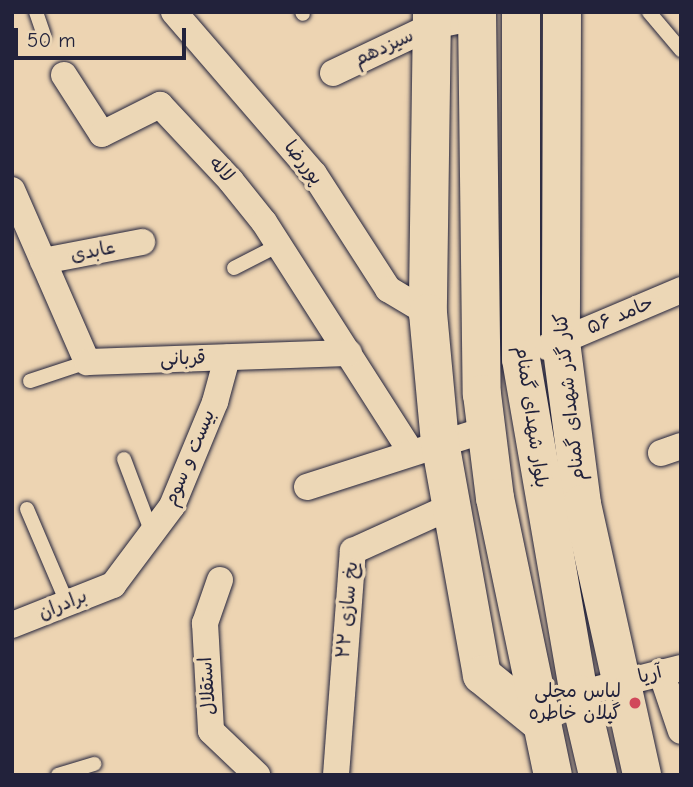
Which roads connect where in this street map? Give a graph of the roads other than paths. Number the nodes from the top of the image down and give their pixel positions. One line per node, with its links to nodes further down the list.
1 (36, 12): 8 (lane)
2 (521, 12): 12 (main road, بلوار شهدای گمنام)
3 (562, 12): 13 (main road, کنار گذر شهدای گمنام)
4 (649, 12): 9 (lane)
5 (180, 14): 21 (street, پوررضا)
6 (477, 15): 7 (street, سیزدهم); 28 (main road)
7 (432, 19): 10 (street, سیزدهم); 21 (main road)
8 (44, 35)
9 (681, 50)
10 (333, 73)
11 (64, 75): 17 (street, لاله)
12 (519, 132): 13 (street); 25 (main road, بلوار شهدای گمنام)
13 (561, 132): 22 (main road, کنار گذر شهدای گمنام)
14 (12, 190): 15 (street)
15 (20, 232): 18 (street)
16 (142, 242): 18 (street, عابدی)
17 (279, 244): 19 (lane); 23 (street, لاله)
18 (43, 261): 26 (street)
19 (234, 268)
20 (681, 290): 22 (street, حامد ۵۶)
21 (428, 313): 29 (main road)
22 (561, 342): 25 (street, حامد ۵۶); 40 (main road, کنار گذر شهدای گمنام)
23 (349, 353): 24 (street, قربانی); 29 (street)
24 (227, 358): 26 (street, قربانی); 34 (street, بیست و سوم)
25 (520, 359): 41 (main road, بلوار شهدای گمنام)
26 (87, 362): 27 (lane)
27 (30, 381)
28 (485, 430): 29 (street); 42 (main road)
29 (425, 447): 31 (street); 32 (main road)
30 (124, 459): 34 (lane)
31 (307, 487)
32 (450, 507): 42 (main road); 47 (street, یخ سازی ۲۲)
33 (27, 509): 37 (lane)
34 (152, 533): 36 (street, بیست و سوم)
35 (220, 580): 46 (street, استقلال)
36 (113, 585): 37 (street, برادران)
37 (67, 603): 38 (street, برادران)
38 (12, 625)
39 (671, 670): 40 (street, آریا); 43 (street)
40 (620, 684): 41 (street, آریا); 50 (main road, کنار گذر شهدای گمنام)
41 (579, 694): 49 (main road, بلوار شهدای گمنام)
42 (541, 723): 48 (main road)
43 (681, 731)
44 (94, 764): 45 (lane)
45 (58, 775)
46 (257, 775)
47 (337, 775)
48 (553, 775)
49 (598, 775)
50 (642, 775)

